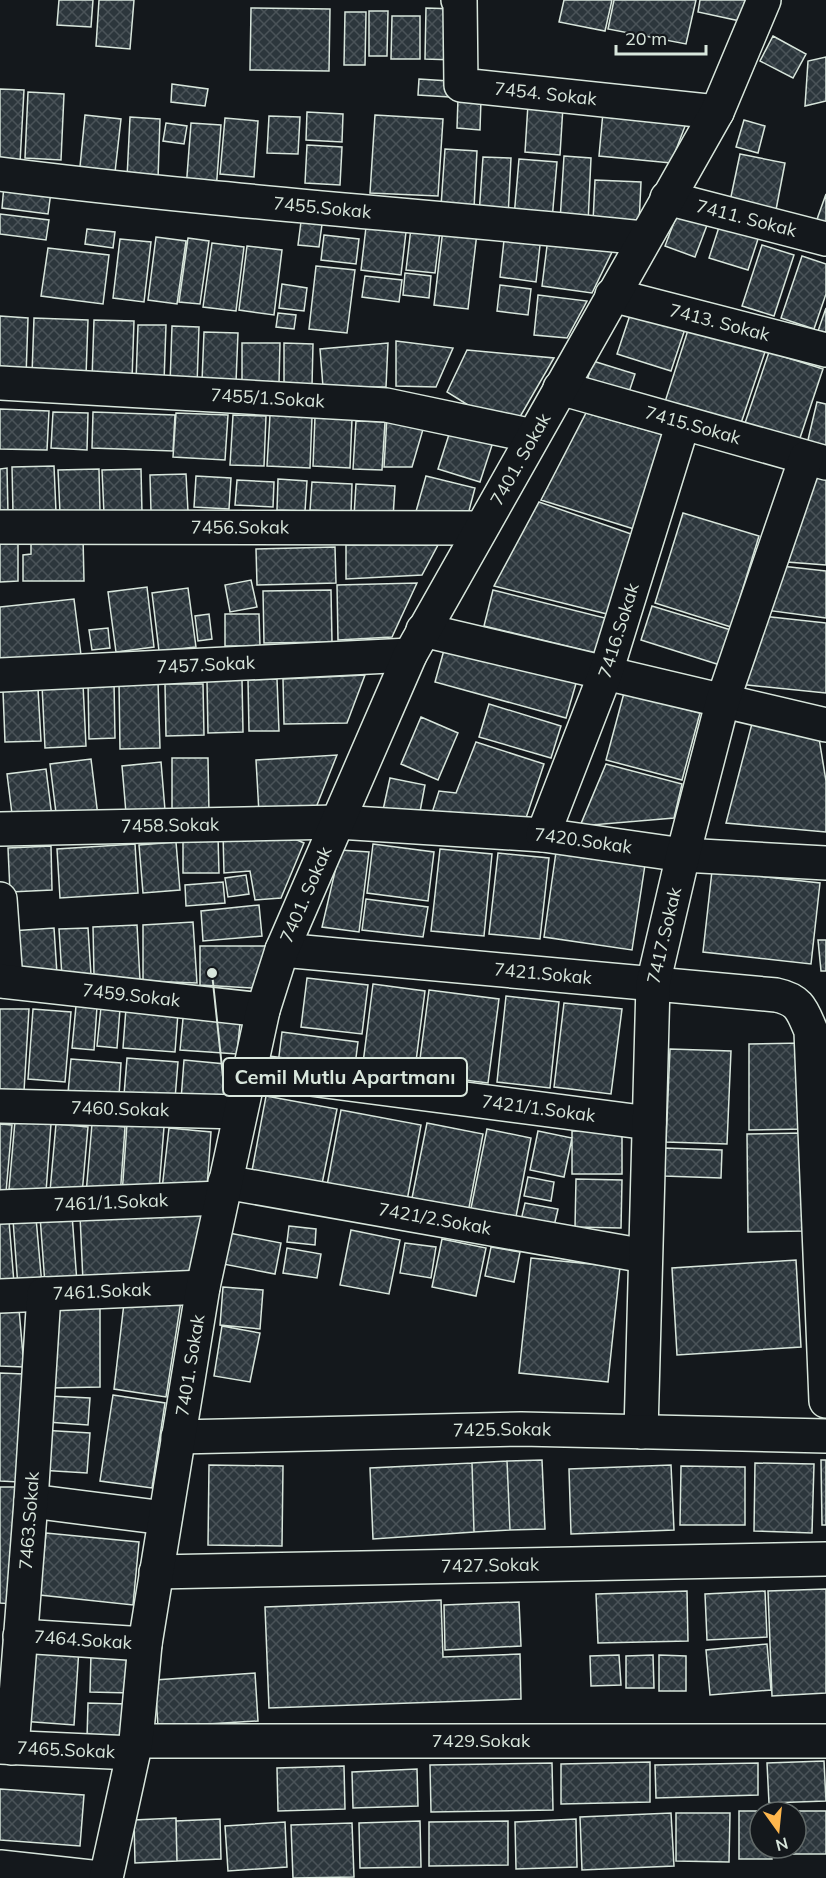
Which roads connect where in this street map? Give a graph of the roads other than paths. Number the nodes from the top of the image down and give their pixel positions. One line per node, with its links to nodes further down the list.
1 (460, 0): 3 (street, 7454. Sokak)
2 (764, 0): 3 (street, 7401. Sokak)
3 (717, 112): 5 (street, 7401. Sokak)
4 (0, 174): 6 (street, 7455.Sokak)
5 (667, 198): 6 (street, 7401. Sokak); 7 (street, 7411. Sokak)
6 (644, 238): 8 (street, 7401. Sokak)
7 (826, 239)
8 (612, 295): 9 (street, 7413. Sokak); 11 (street, 7401. Sokak)
9 (826, 350)
10 (0, 383): 13 (street, 7455/1.Sokak)
11 (560, 388): 12 (street, 7415.Sokak); 13 (street, 7401. Sokak)
12 (683, 423): 14 (street, 7415.Sokak); 18 (street, 7416.Sokak)
13 (533, 436): 16 (street, 7401. Sokak)
14 (816, 460): 20 (street, 7417.Sokak)
15 (0, 527): 16 (street, 7456.Sokak)
16 (481, 528): 17 (street, 7401. Sokak)
17 (416, 642): 18 (street, 7457.Sokak); 19 (street, 7457.Sokak); 22 (street, 7401. Sokak)
18 (606, 672): 20 (street, 7457.Sokak); 24 (street, 7416.Sokak)
19 (0, 675)
20 (723, 699): 21 (street, 7457.Sokak); 25 (street, 7417.Sokak)
21 (826, 725)
22 (338, 822): 23 (street, 7458.Sokak); 24 (street, 7420.Sokak); 28 (street, 7401. Sokak)
23 (0, 829)
24 (543, 835): 25 (street, 7420.Sokak)
25 (682, 855): 26 (street, 7420.Sokak); 30 (street, 7417.Sokak)
26 (826, 862)
27 (0, 899): 29 (street)
28 (282, 950): 30 (street, 7421.Sokak); 31 (street, 7401. Sokak)
29 (3, 981): 31 (street, 7459.Sokak)
30 (653, 984): 35 (street, 7417.Sokak); 42 (street, 7421.Sokak)
31 (263, 1010): 32 (street, 7401. Sokak)
32 (250, 1071): 34 (street, 7401. Sokak); 35 (street, 7421/1.Sokak)
33 (0, 1106): 34 (street, 7460.Sokak)
34 (240, 1112): 36 (street, 7401. Sokak)
35 (649, 1123): 38 (street, 7417.Sokak)
36 (223, 1190): 37 (street, 7461/1.Sokak); 38 (street, 7421/2.Sokak); 39 (street, 7401. Sokak)
37 (0, 1207)
38 (645, 1256): 43 (street, 7417.Sokak)
39 (204, 1287): 40 (street, 7461.Sokak); 45 (street, 7401. Sokak)
40 (44, 1294): 41 (street, 7461.Sokak); 46 (street, 7463.Sokak)
41 (0, 1296)
42 (826, 1401)
43 (641, 1432): 44 (street, 7425.Sokak); 45 (street, 7425.Sokak)
44 (826, 1436)
45 (178, 1437): 47 (street, 7401. Sokak)
46 (31, 1501): 47 (street); 50 (street, 7463.Sokak)
47 (165, 1518): 49 (street, 7401. Sokak)
48 (826, 1559): 49 (street, 7427.Sokak)
49 (156, 1572): 51 (street, 7401. Sokak)
50 (20, 1636): 51 (street, 7464.Sokak); 54 (street, 7463.Sokak)
51 (145, 1644): 53 (street, 7401. Sokak)
52 (826, 1741): 53 (street, 7429.Sokak)
53 (135, 1747): 54 (street, 7465.Sokak); 57 (street, 7401. Sokak)
54 (6, 1748)
55 (0, 1867): 56 (street)
56 (100, 1878)
57 (106, 1878)

